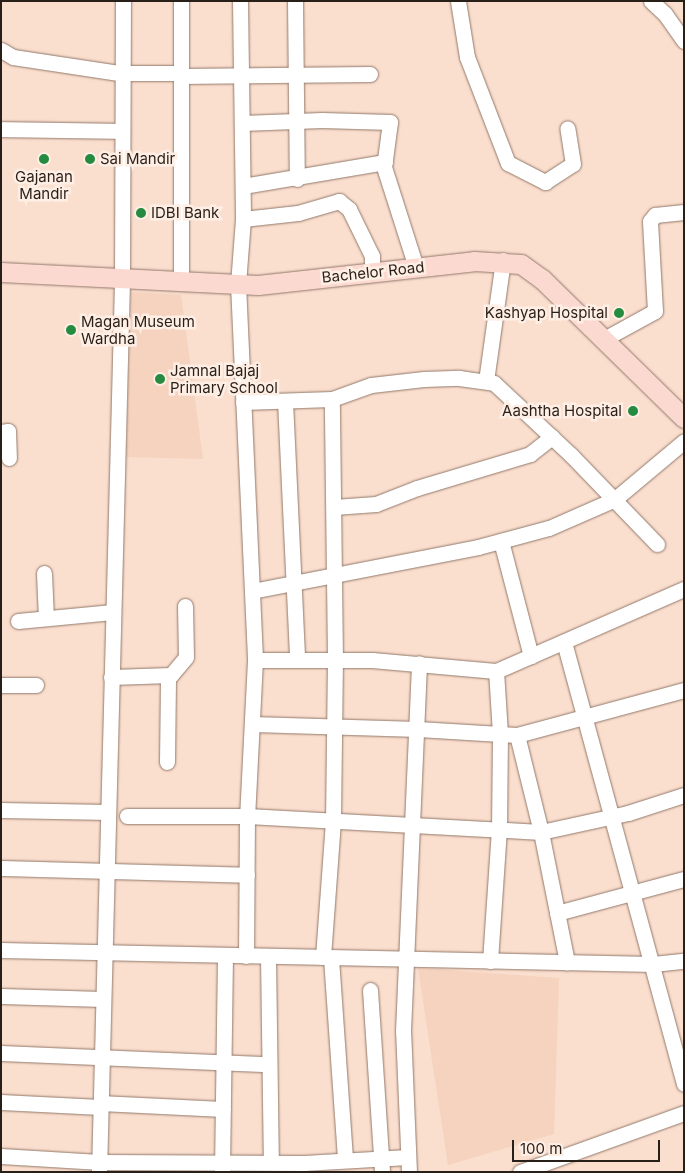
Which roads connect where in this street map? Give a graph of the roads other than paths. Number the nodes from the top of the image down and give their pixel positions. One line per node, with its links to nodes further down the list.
1 (123, 1): 9 (street)
2 (181, 1): 11 (street)
3 (240, 1): 13 (street)
4 (295, 1): 12 (street)
5 (458, 1): 16 (street)
6 (652, 1): 7 (street)
7 (684, 41)
8 (1, 50): 9 (street)
9 (122, 73): 11 (street); 18 (street)
10 (370, 74): 12 (street)
11 (180, 75): 13 (street); 29 (street)
12 (297, 76): 13 (street); 14 (street)
13 (241, 77): 15 (street)
14 (296, 120): 15 (street); 19 (street); 20 (street)
15 (242, 123): 21 (street)
16 (567, 128)
17 (1, 129): 18 (street)
18 (122, 130): 28 (street)
19 (385, 162): 20 (street); 25 (street)
20 (297, 179): 21 (street)
21 (243, 186): 23 (street)
22 (684, 212): 31 (street)
23 (243, 219): 27 (street); 30 (street)
24 (503, 260): 25 (main road, Bachelor Road); 31 (main road, Bachelor Road); 32 (street)
25 (416, 267): 27 (main road, Bachelor Road)
26 (1, 272): 28 (main road, Bachelor Road)
27 (372, 272): 30 (main road, Bachelor Road)
28 (122, 280): 29 (main road, Bachelor Road); 51 (street)
29 (181, 283): 30 (main road, Bachelor Road)
30 (238, 284): 35 (street)
31 (604, 340): 36 (main road, Bachelor Road)
32 (486, 381): 33 (street); 38 (street)
33 (332, 399): 34 (street); 42 (street)
34 (285, 401): 35 (street); 47 (street)
35 (243, 402): 49 (street)
36 (684, 418)
37 (1, 432): 40 (street)
38 (552, 437): 41 (street); 42 (street)
39 (684, 441): 41 (street)
40 (9, 458)
41 (615, 499): 43 (street); 44 (street)
42 (334, 507): 46 (street)
43 (501, 541): 46 (street); 55 (street)
44 (657, 544)
45 (44, 573): 52 (street)
46 (335, 577): 47 (street); 58 (street)
47 (295, 583): 49 (street); 57 (street)
48 (684, 588): 54 (street)
49 (252, 591): 56 (street)
50 (185, 606): 62 (street)
51 (113, 612): 52 (street); 61 (street)
52 (46, 618): 53 (street)
53 (18, 621)
54 (564, 642): 55 (street); 66 (street)
55 (531, 656): 60 (street)
56 (255, 660): 57 (street); 67 (street)
57 (297, 660): 58 (street)
58 (335, 660): 59 (street); 68 (street)
59 (419, 663): 60 (street); 69 (street)
60 (496, 671): 70 (street)
61 (111, 677): 62 (street); 75 (street)
62 (168, 677): 72 (street)
63 (1, 685): 64 (street)
64 (36, 685)
65 (684, 690): 66 (street)
66 (584, 717): 71 (street); 78 (street)
67 (252, 724): 68 (street); 77 (street)
68 (333, 726): 69 (street); 79 (street)
69 (418, 729): 70 (street); 80 (street)
70 (500, 734): 71 (street); 81 (street)
71 (517, 735): 82 (street)
72 (167, 762)
73 (684, 795): 78 (street)
74 (1, 810): 75 (street)
75 (108, 812): 84 (street)
76 (127, 816): 77 (street)
77 (247, 816): 79 (street); 85 (street)
78 (611, 818): 82 (street); 87 (street)
79 (333, 821): 80 (street); 94 (street)
80 (413, 825): 81 (street); 95 (street)
81 (499, 830): 82 (street); 96 (street)
82 (541, 832): 88 (street)
83 (1, 868): 84 (street)
84 (106, 870): 85 (street); 90 (street)
85 (246, 875): 92 (street)
86 (684, 879): 87 (street)
87 (631, 893): 88 (street); 99 (street)
88 (557, 913): 98 (street)
89 (1, 950): 90 (street)
90 (104, 953): 91 (street); 102 (street)
91 (225, 956): 92 (street); 105 (street)
92 (246, 956): 93 (street)
93 (268, 956): 94 (street); 106 (street)
94 (327, 957): 95 (street); 113 (street)
95 (405, 959): 96 (street); 115 (street)
96 (490, 961): 98 (street)
97 (684, 961): 99 (street)
98 (567, 962): 99 (street)
99 (653, 964): 107 (street)
100 (370, 990): 116 (street)
101 (1, 996): 102 (street)
102 (103, 999): 104 (street)
103 (1, 1053): 104 (street)
104 (101, 1056): 105 (street); 109 (street)
105 (223, 1062): 106 (street); 110 (street)
106 (268, 1064): 114 (street)
107 (684, 1084)
108 (1, 1102): 109 (street)
109 (100, 1105): 110 (street); 117 (street)
110 (223, 1109): 118 (street)
111 (684, 1113): 119 (street)
112 (1, 1156): 117 (street)
113 (345, 1160): 114 (street); 116 (street)
114 (271, 1162): 118 (street)
115 (408, 1164): 116 (street)
116 (382, 1165)
117 (99, 1167): 118 (street)
118 (222, 1167)
119 (553, 1167): 120 (street)
120 (520, 1172)

